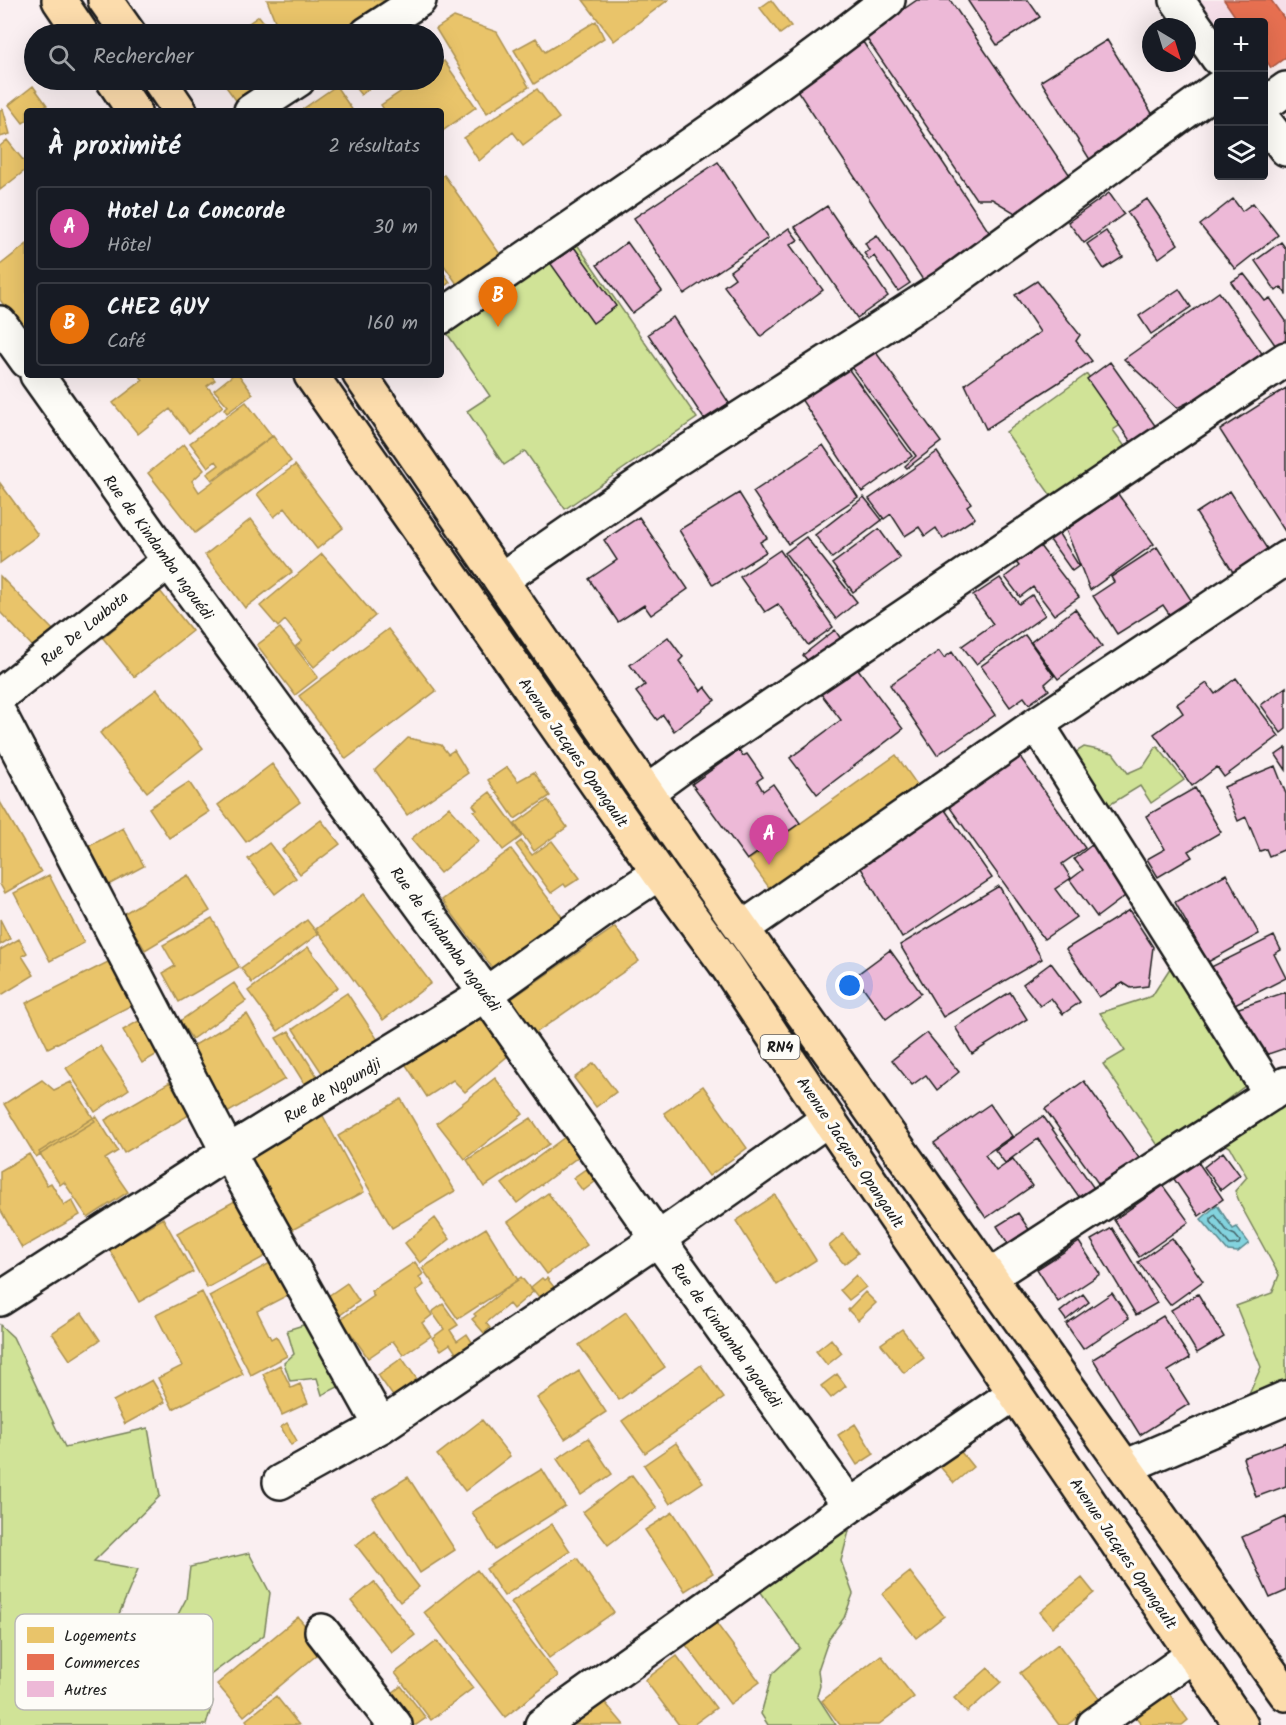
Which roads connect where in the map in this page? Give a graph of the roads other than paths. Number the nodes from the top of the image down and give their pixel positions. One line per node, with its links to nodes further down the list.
1 (59, 0): 6 (highway)
2 (105, 0): 7 (highway)
3 (419, 0): 8 (street)
4 (888, 0): 21 (street)
5 (1177, 0): 9 (street)
6 (75, 24)
7 (122, 24)
8 (382, 24)
9 (1214, 52)
10 (1286, 89): 15 (street)
11 (120, 90): 16 (highway)
12 (166, 90): 17 (highway)
13 (283, 90): 18 (street)
14 (1214, 91): 30 (street)
15 (1268, 102)
16 (132, 108)
17 (178, 108)
18 (256, 108)
19 (1267, 126): 20 (street)
20 (1286, 149)
21 (444, 315)
22 (0, 323): 23 (street)
23 (24, 357)
24 (1286, 360): 34 (street)
25 (39, 378): 29 (street, Rue de Kindamba ngouédi)
26 (313, 378): 35 (highway, Avenue Jacques Opangault / RN4)
27 (362, 378): 30 (highway, RN4)
28 (1286, 558): 33 (street)
29 (169, 561): 31 (street, Rue De Loubota); 37 (street, Rue de Kindamba ngouédi)
30 (501, 580): 34 (highway, RN4)
31 (0, 695)
32 (0, 715): 40 (street)
33 (1037, 724): 36 (street); 38 (street)
34 (647, 792): 36 (highway, RN4)
35 (659, 873): 37 (street, Rue de Ngoundji); 39 (highway, Avenue Jacques Opangault / RN4)
36 (743, 928): 42 (highway, RN4)
37 (486, 994): 40 (street, Rue de Ngoundji); 41 (street, Rue de Kindamba ngouédi)
38 (1279, 1089): 42 (street)
39 (828, 1119): 41 (street); 44 (highway, Avenue Jacques Opangault / RN4)
40 (228, 1152): 43 (street, Rue de Ngoundji); 46 (street)
41 (658, 1239): 46 (street); 49 (street, Rue de Kindamba ngouédi)
42 (989, 1277): 47 (highway, RN4)
43 (0, 1299)
44 (1015, 1393): 49 (street); 51 (highway, Avenue Jacques Opangault / RN4)
45 (1286, 1398): 47 (street)
46 (381, 1426): 48 (street)
47 (1125, 1467): 52 (highway, RN4)
48 (280, 1482)
49 (850, 1506): 54 (street)
50 (322, 1631): 53 (street)
51 (1193, 1655): 55 (street); 56 (highway, Avenue Jacques Opangault / RN4)
52 (1286, 1694)
53 (395, 1725)
54 (542, 1725)
55 (1094, 1725)
56 (1241, 1725)

